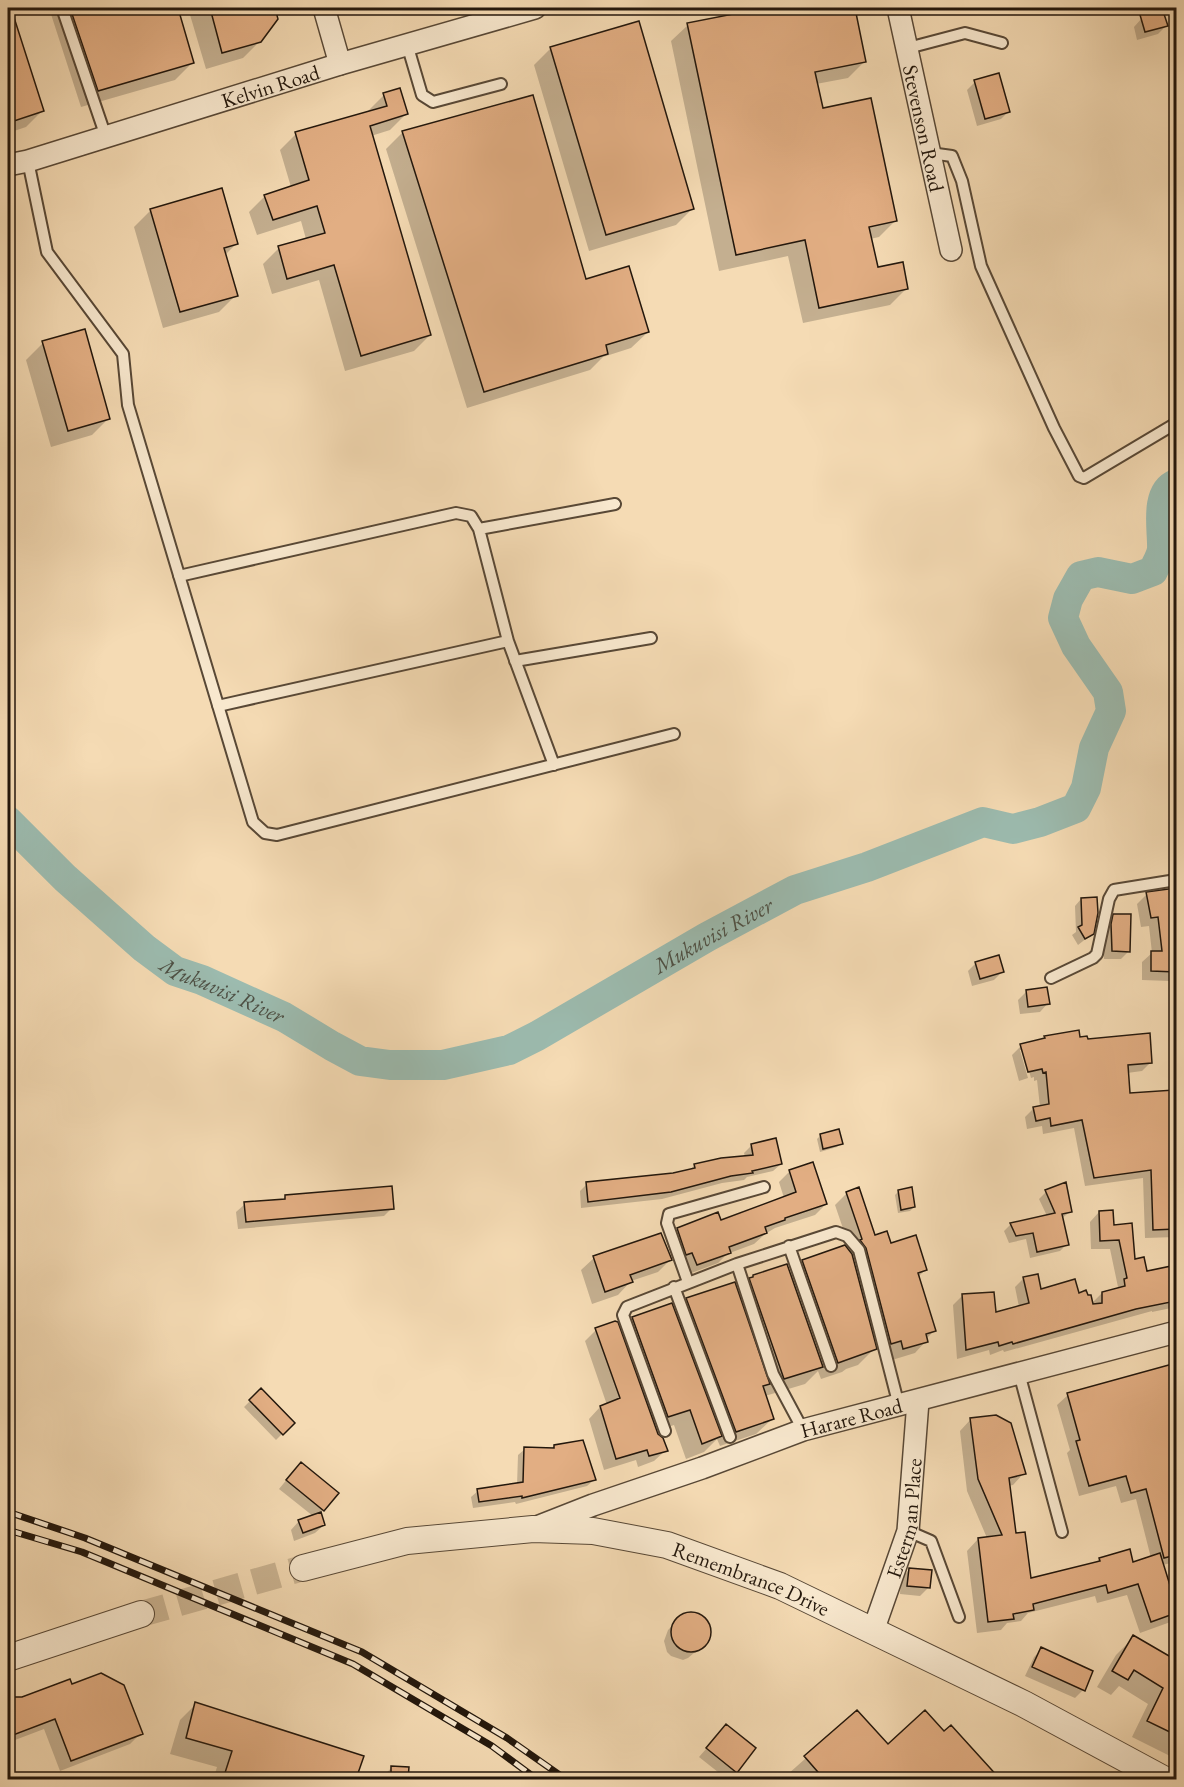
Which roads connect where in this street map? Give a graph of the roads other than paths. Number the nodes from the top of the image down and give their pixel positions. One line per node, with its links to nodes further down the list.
1 (62, 8): 10 (lane)
2 (324, 8): 8 (street)
3 (535, 8): 6 (street, Kelvin Road)
4 (898, 8): 7 (street, Stevenson Road)
5 (1002, 43): 7 (lane)
6 (407, 44): 8 (street, Kelvin Road); 9 (lane)
7 (908, 48): 11 (street, Stevenson Road)
8 (340, 64): 10 (street, Kelvin Road)
9 (501, 84)
10 (106, 137): 12 (street, Kelvin Road)
11 (930, 153): 14 (street, Stevenson Road); 15 (lane)
12 (28, 161): 13 (street, Kelvin Road); 18 (lane)
13 (8, 165)
14 (951, 250)
15 (1173, 424)
16 (615, 504): 17 (lane)
17 (479, 529): 18 (lane); 20 (lane)
18 (179, 576): 22 (lane)
19 (651, 638): 21 (lane)
20 (508, 640): 21 (lane); 22 (lane)
21 (515, 661): 24 (lane)
22 (218, 706): 24 (lane)
23 (674, 734): 24 (lane)
24 (554, 765)
25 (1176, 879): 26 (lane)
26 (1051, 978)
27 (764, 1188): 30 (lane)
28 (789, 1246): 29 (lane); 33 (lane); 35 (lane)
29 (737, 1264): 30 (lane); 36 (lane)
30 (688, 1282): 31 (lane)
31 (674, 1287): 37 (lane); 38 (lane)
32 (1176, 1332): 34 (street, Harare Road)
33 (831, 1366)
34 (1018, 1373): 35 (street, Harare Road); 41 (lane)
35 (909, 1404): 36 (street, Harare Road); 40 (street, Esterman Place)
36 (803, 1430): 39 (street, Harare Road)
37 (665, 1431)
38 (729, 1437)
39 (533, 1529): 42 (street, Remembrance Drive); 45 (street, Remembrance Drive)
40 (908, 1531): 44 (lane); 45 (street, Esterman Place)
41 (1062, 1532)
42 (303, 1568)
43 (141, 1614): 46 (street)
44 (959, 1617)
45 (873, 1631): 47 (street, Remembrance Drive)
46 (8, 1658)
47 (1165, 1779)

